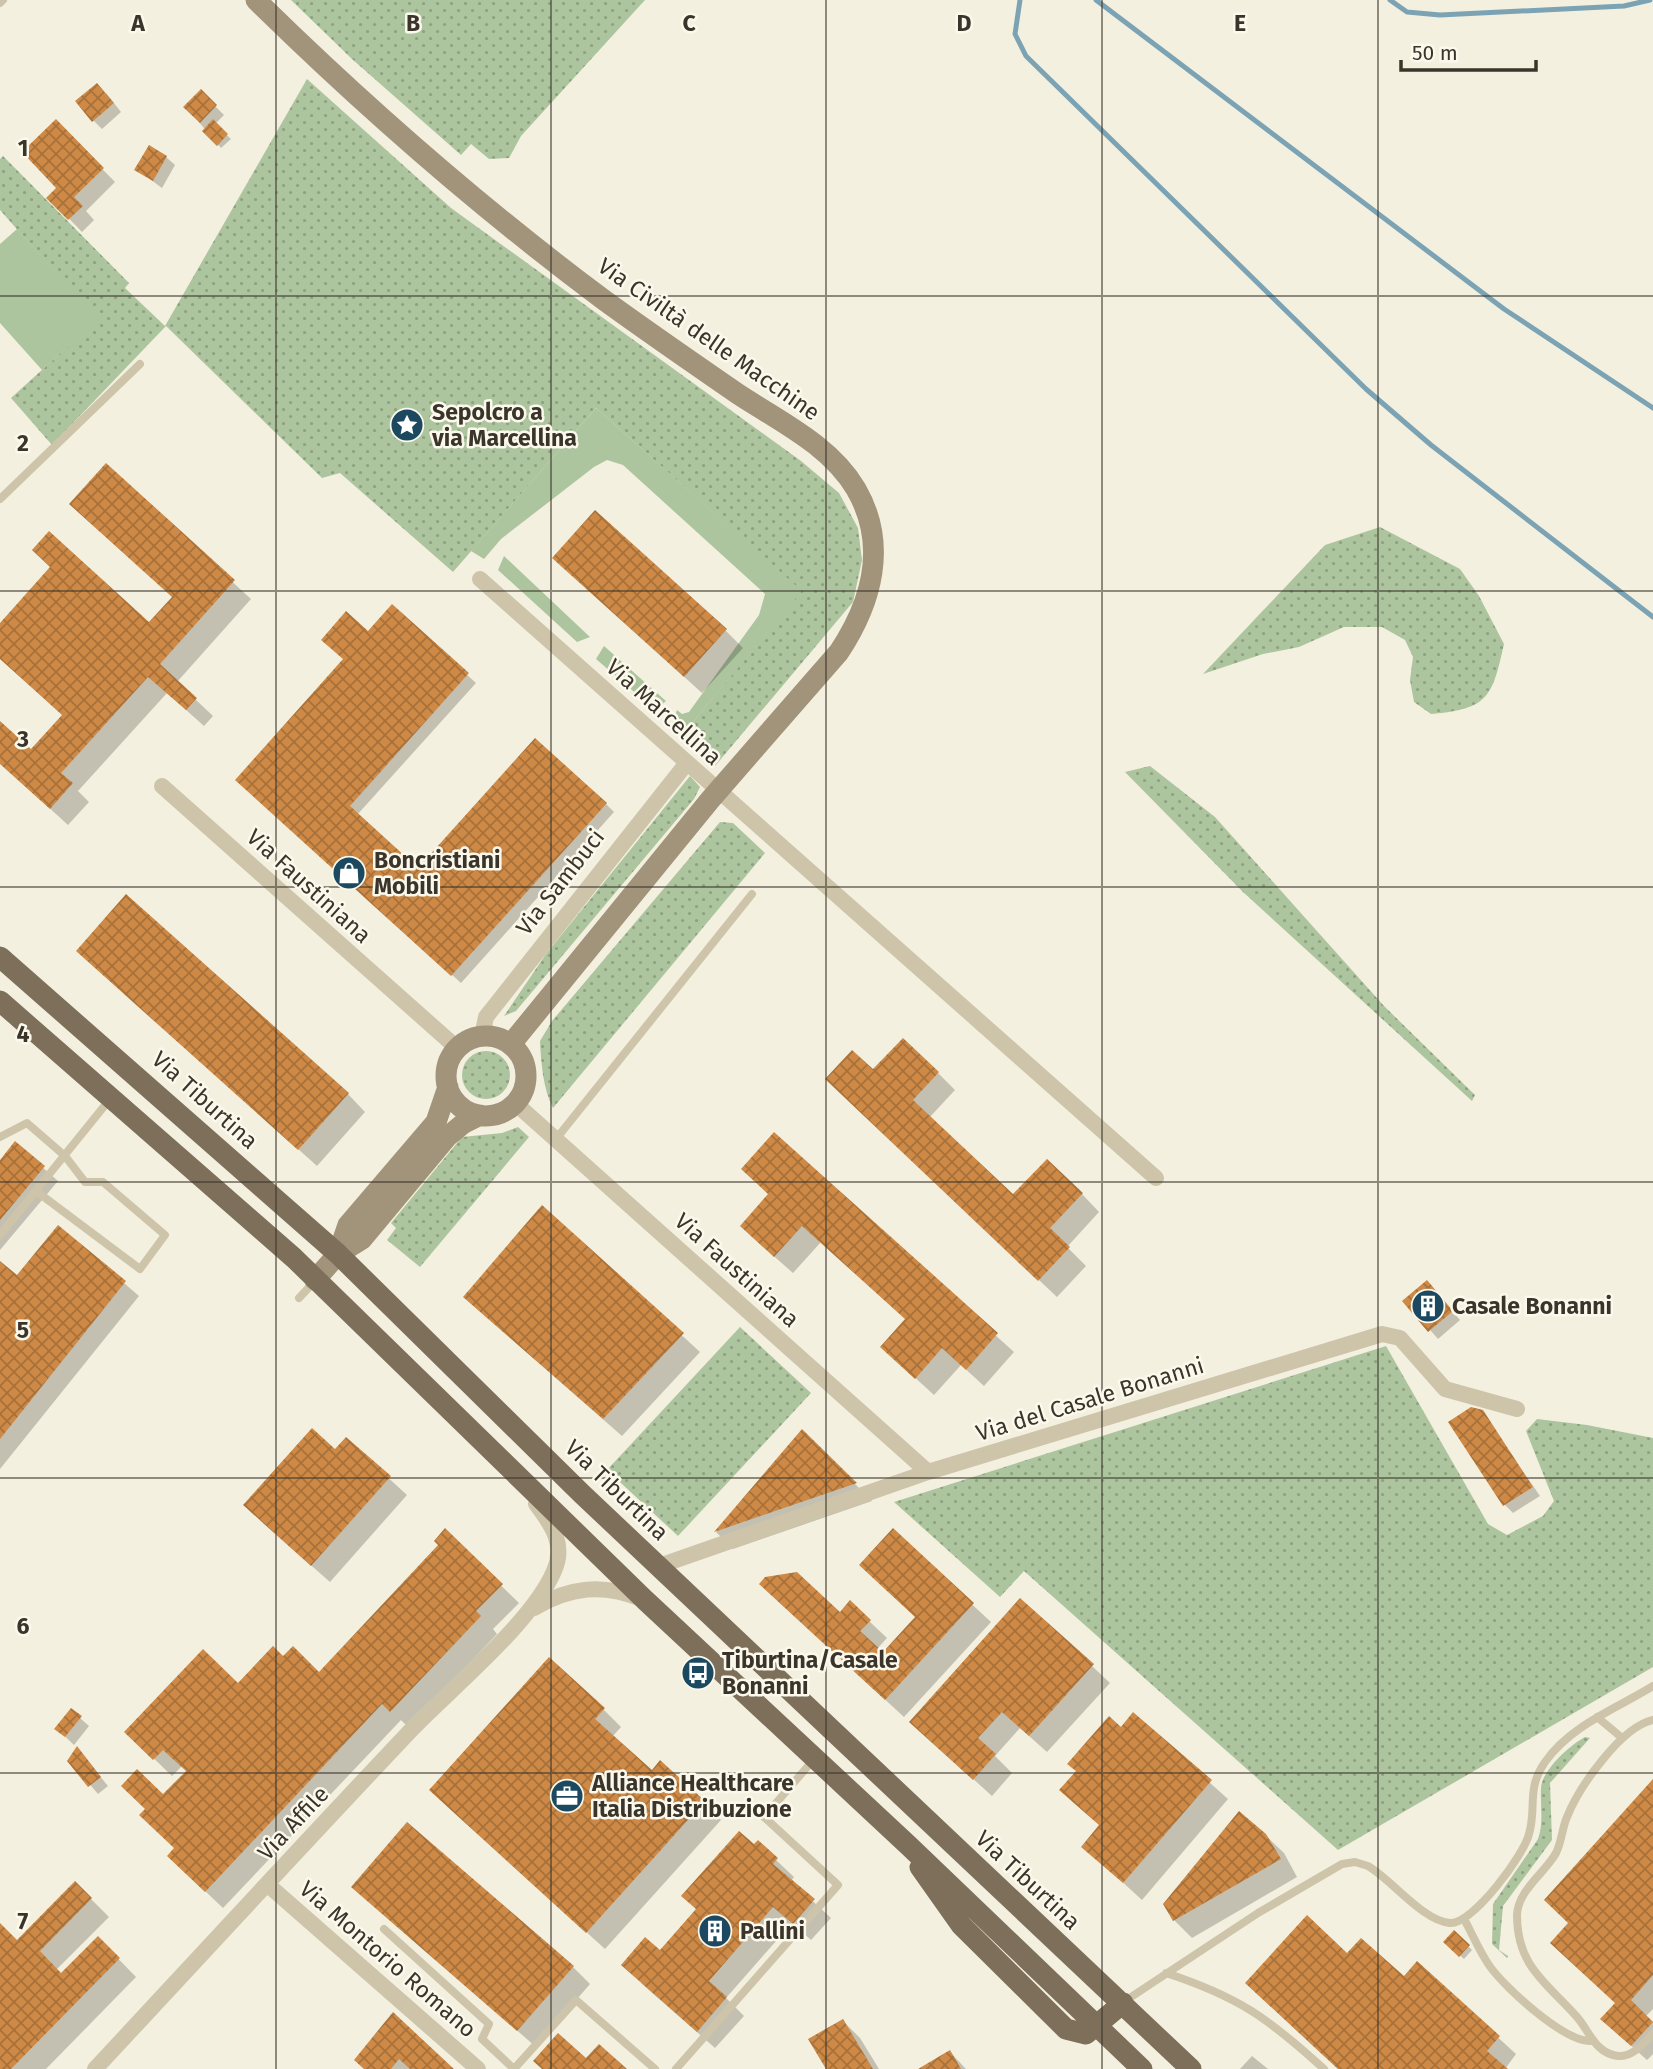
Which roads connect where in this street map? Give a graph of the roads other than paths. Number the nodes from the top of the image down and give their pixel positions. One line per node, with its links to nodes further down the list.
1 (256, 0): 7 (street, Via Civiltà delle Macchine)
2 (140, 364): 3 (lane)
3 (0, 499)
4 (480, 579): 5 (street, Via Marcellina)
5 (686, 764): 7 (street, Via Marcellina); 11 (street, Via Sambuci)
6 (162, 786): 13 (street, Via Faustiniana)
7 (718, 791): 12 (street); 21 (street, Via Marcellina)
8 (752, 894): 19 (lane)
9 (0, 957): 24 (main road, Via Tiburtina)
10 (0, 1001): 15 (main road)
11 (482, 1036): 12 (street); 13 (street)
12 (510, 1044): 16 (street)
13 (457, 1048): 14 (street)
14 (448, 1087): 17 (street); 24 (street)
15 (112, 1097): 20 (lane); 25 (main road)
16 (515, 1103): 17 (street); 19 (street, Via Faustiniana)
17 (480, 1115): 24 (street)
18 (0, 1137): 20 (lane)
19 (556, 1139): 29 (street, Via Faustiniana)
20 (65, 1156): 22 (lane); 22 (lane)
21 (1156, 1178)
22 (36, 1191): 23 (lane)
23 (0, 1235)
24 (338, 1254): 25 (street); 30 (main road, Via Tiburtina)
25 (316, 1280): 26 (lane); 28 (main road)
26 (299, 1298)
27 (1517, 1409): 29 (street, Via del Casale Bonanni)
28 (502, 1461): 31 (main road); 32 (street, Via Affile)
29 (928, 1472): 30 (street, Via del Casale Bonanni)
30 (659, 1566): 42 (main road, Via Tiburtina)
31 (645, 1601): 32 (street, Via Affile); 37 (main road)
32 (528, 1611): 38 (street, Via Affile)
33 (1653, 1686): 34 (lane)
34 (1597, 1717): 36 (lane); 39 (lane)
35 (1653, 1720): 36 (lane)
36 (1621, 1737): 45 (lane)
37 (815, 1758): 43 (main road); 49 (lane)
38 (267, 1884): 46 (street, Via Affile); 47 (street, Via Montorio Romano)
39 (1464, 1919): 41 (lane); 45 (lane)
40 (384, 1929): 48 (lane)
41 (1166, 1973): 42 (lane); 52 (lane)
42 (1122, 2003): 43 (main road); 51 (main road, Via Tiburtina)
43 (1098, 2026): 50 (main road)
44 (1653, 2034): 45 (lane)
45 (1592, 2041)
46 (95, 2069)
47 (478, 2069)
48 (655, 2069)
49 (676, 2069)
50 (1142, 2069)
51 (1191, 2069)
52 (1324, 2069)

